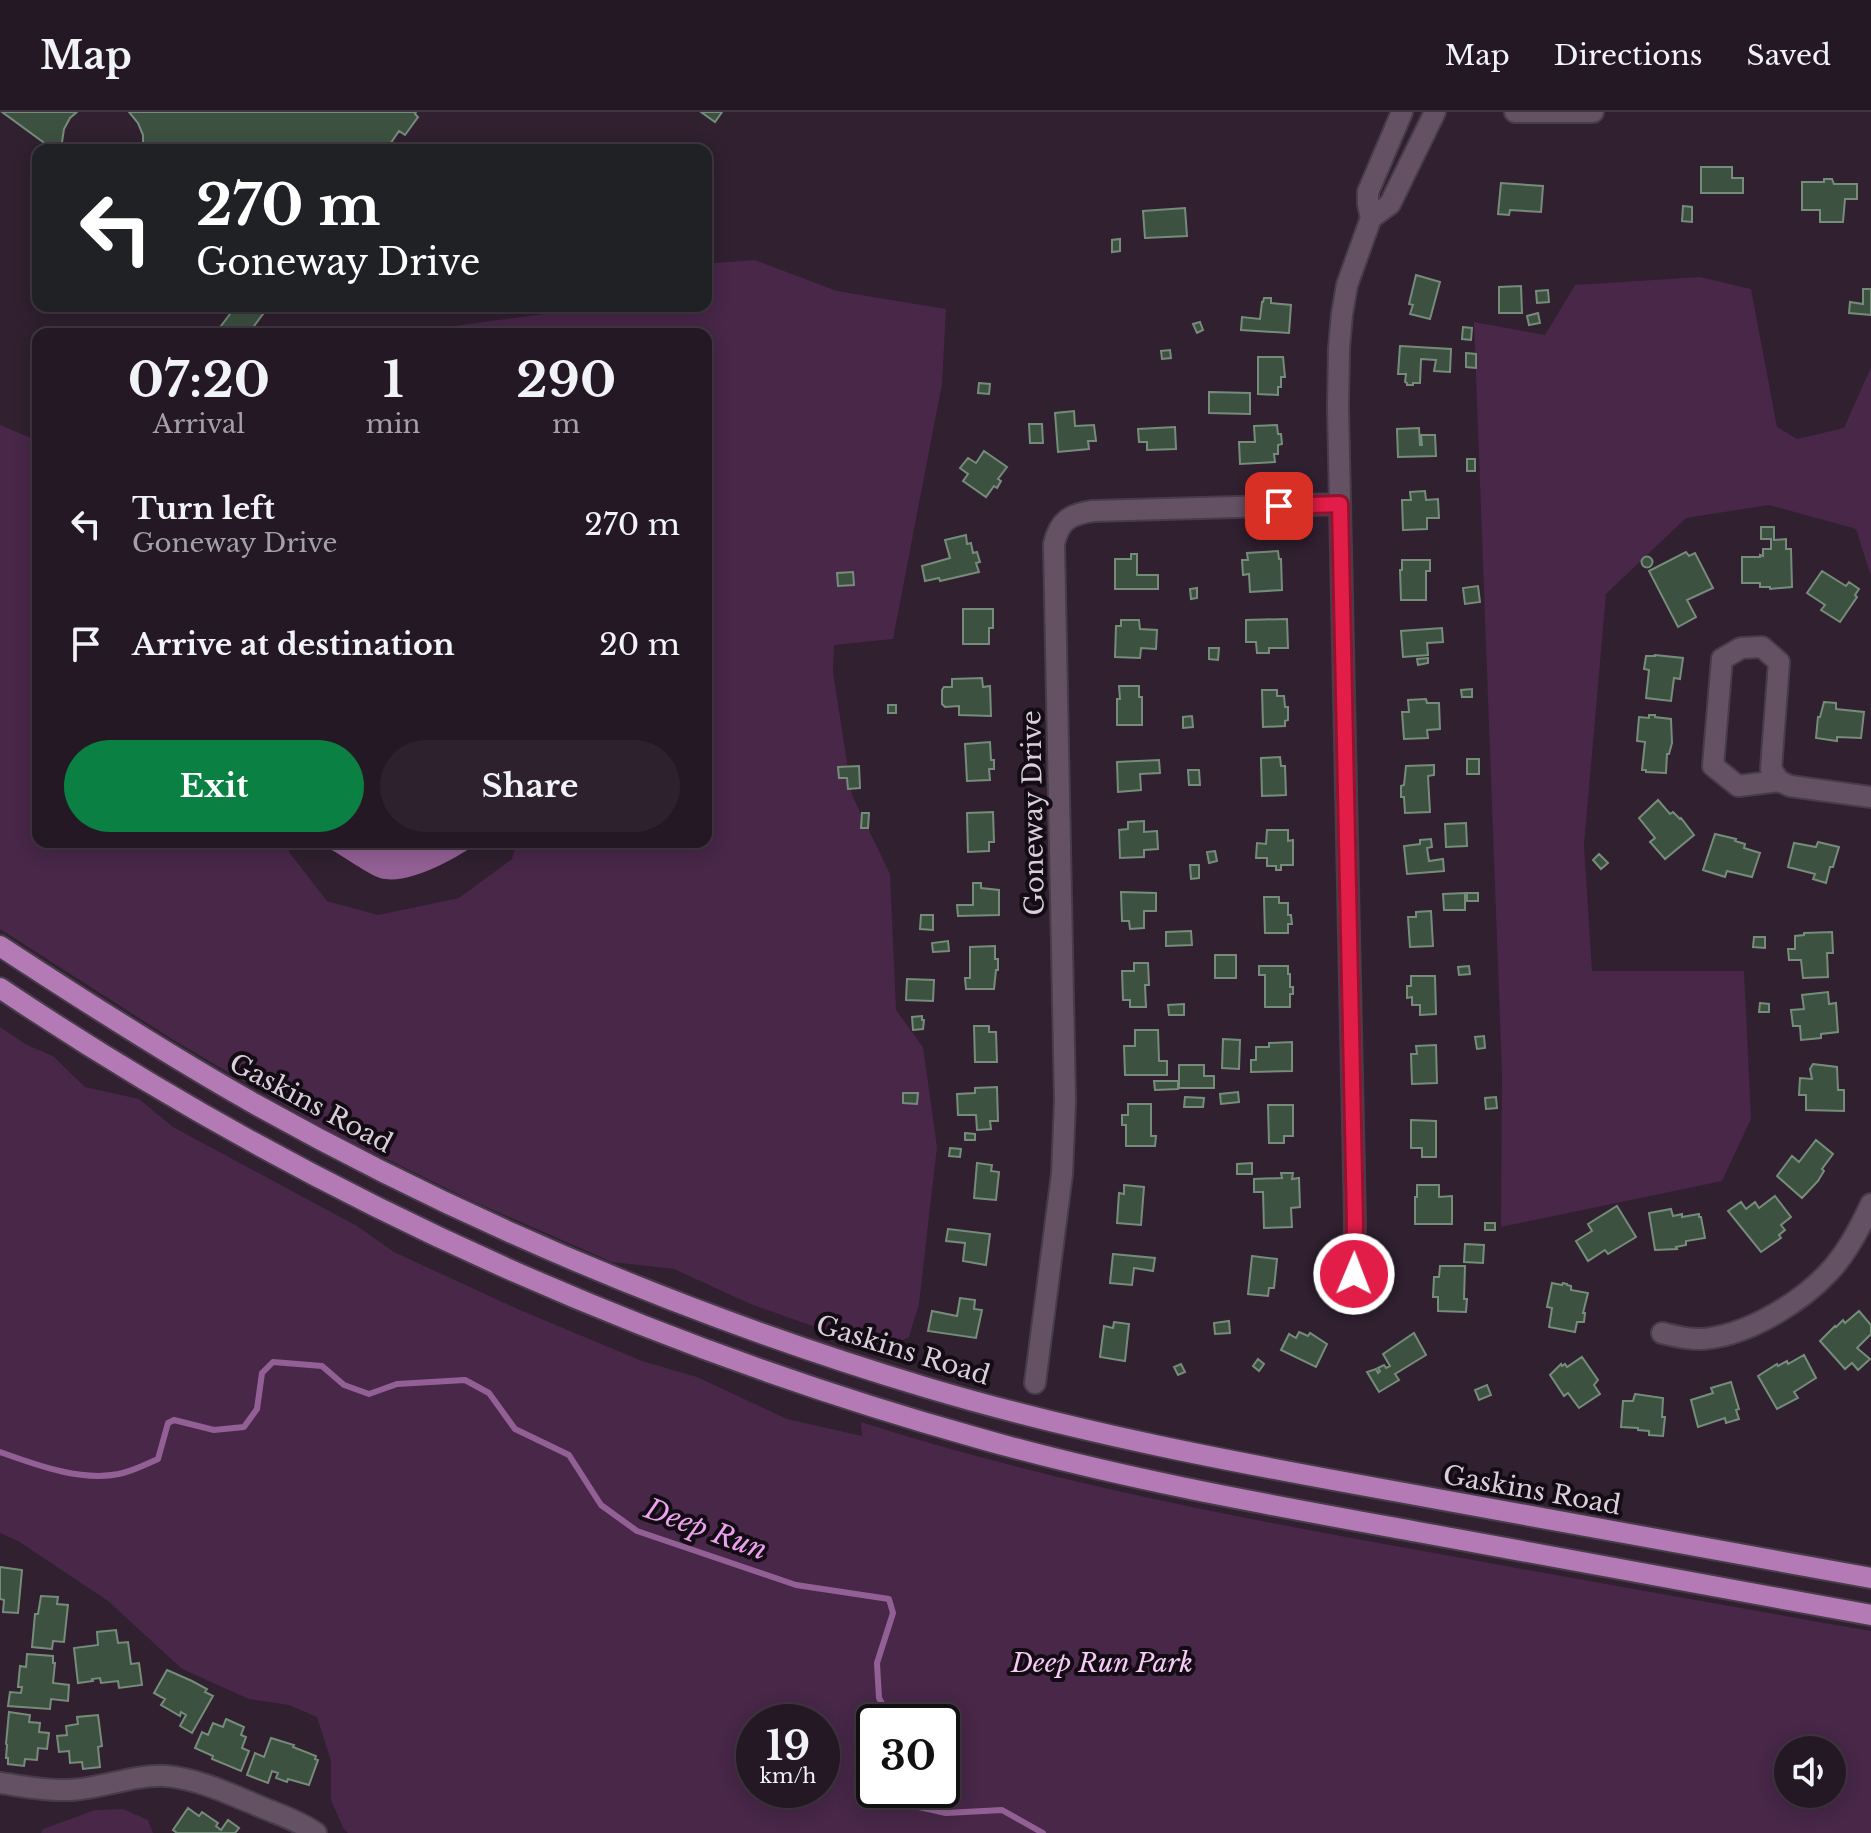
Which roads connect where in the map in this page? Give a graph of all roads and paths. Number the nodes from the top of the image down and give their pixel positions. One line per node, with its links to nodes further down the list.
1 (1402, 112): 5 (street)
2 (1435, 112): 5 (street)
3 (1515, 112): 4 (street)
4 (1593, 112)
5 (1371, 218): 6 (street)
6 (1340, 504): 12 (street); 14 (street, Goneway Drive)
7 (1779, 781): 7 (street); 8 (street)
8 (1871, 797)
9 (0, 946): 15 (main road, Gaskins Road)
10 (0, 988): 16 (main road)
11 (1871, 1204): 13 (street)
12 (1354, 1274)
13 (1662, 1333)
14 (1035, 1383)
15 (1871, 1578)
16 (1871, 1615)
17 (0, 1783): 18 (street)
18 (316, 1833)

